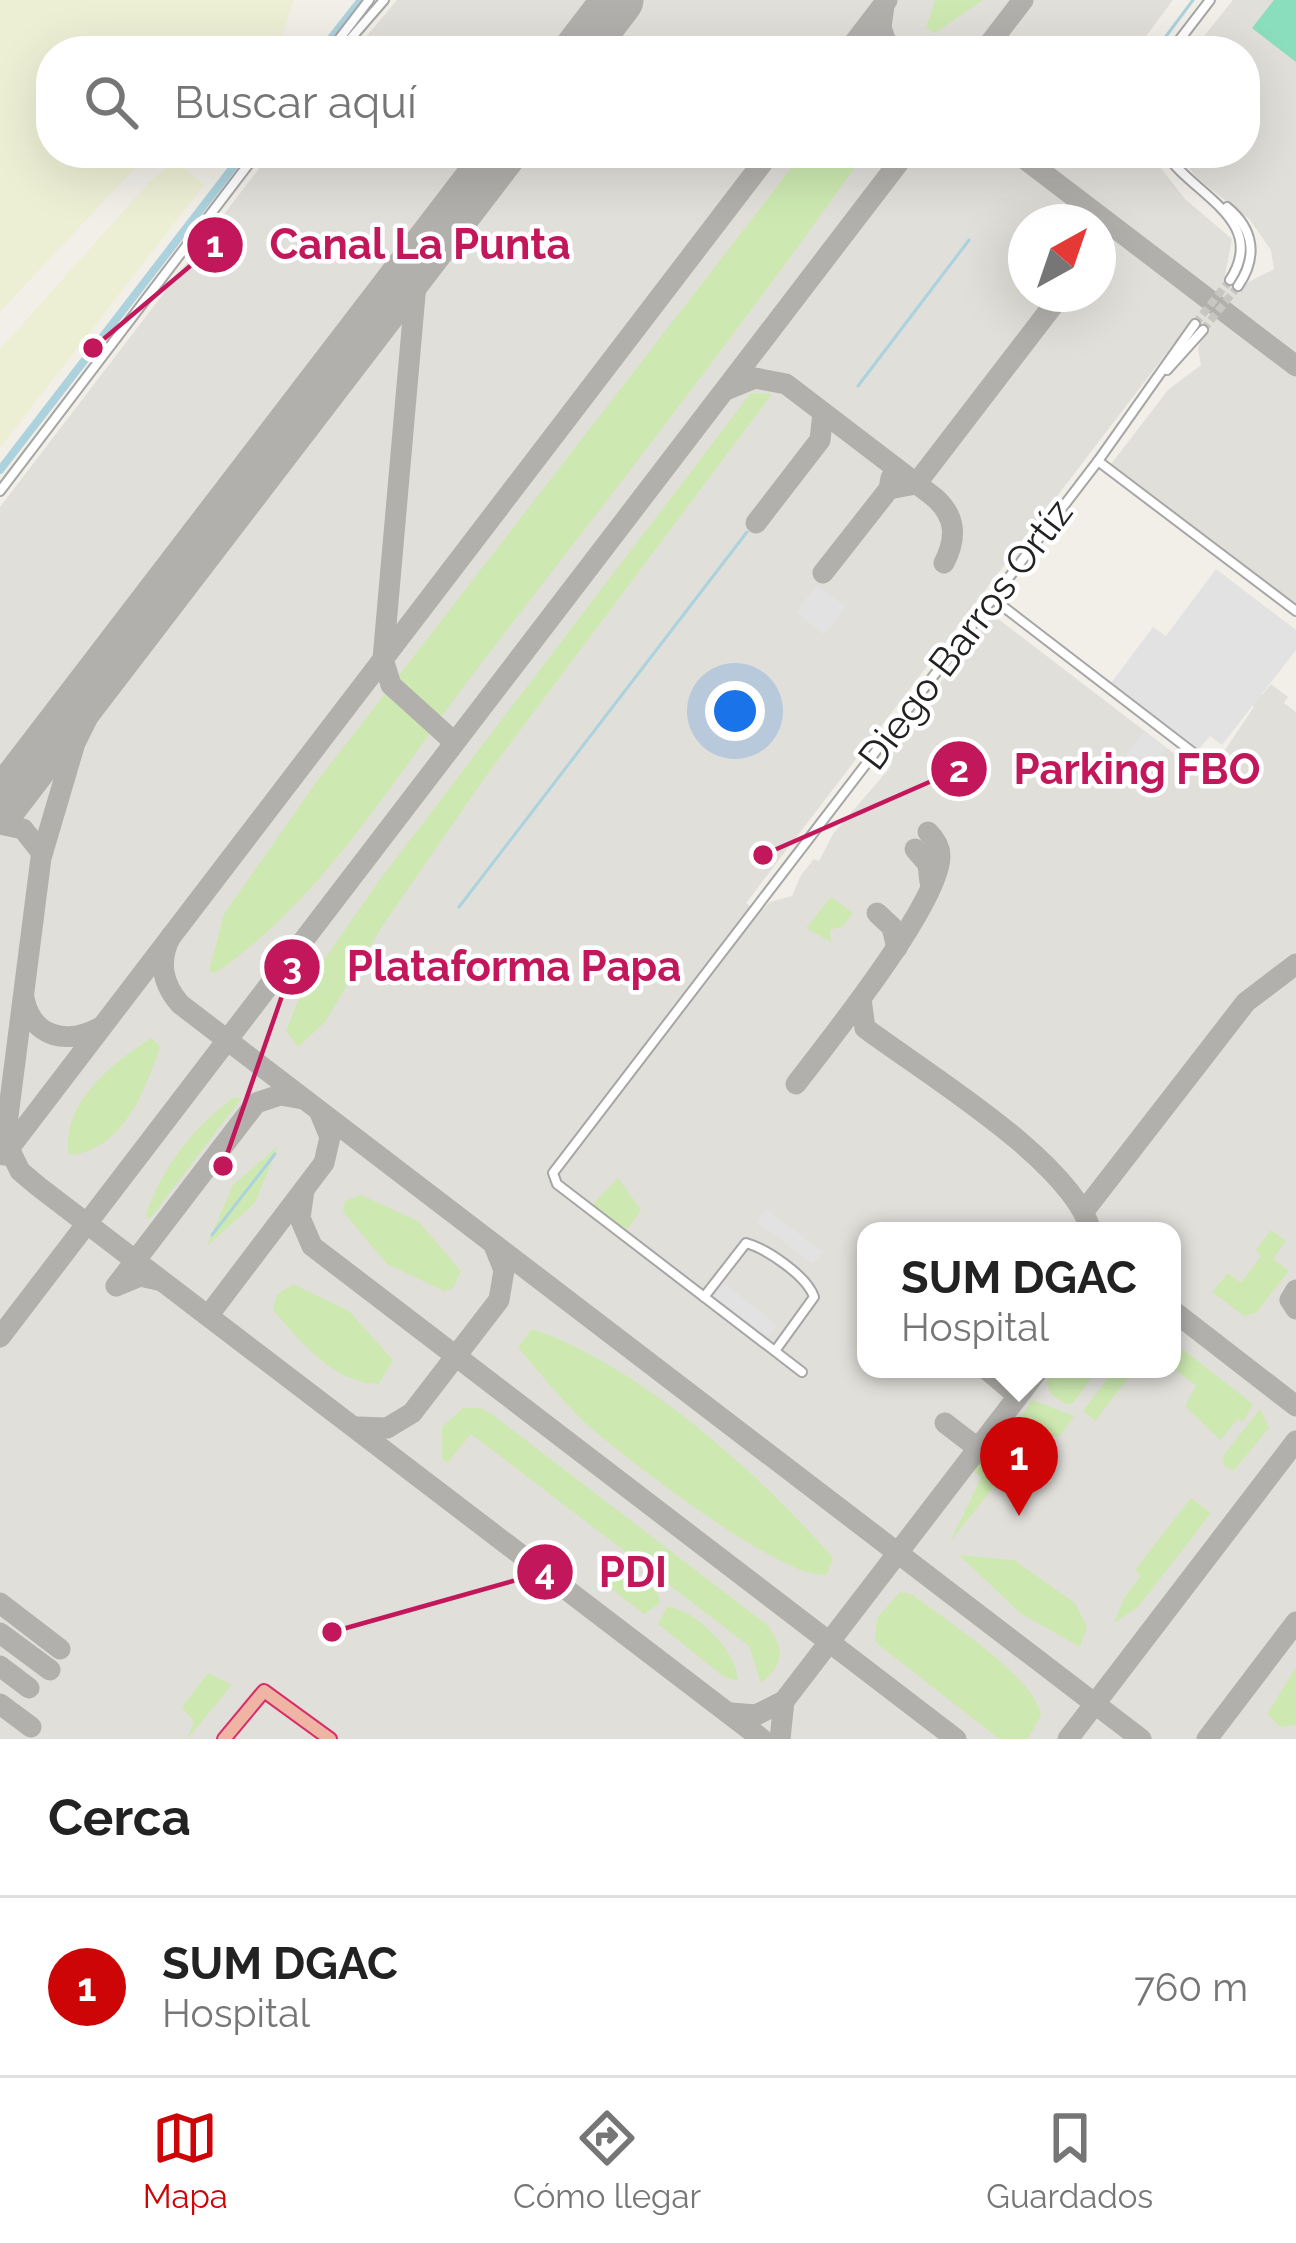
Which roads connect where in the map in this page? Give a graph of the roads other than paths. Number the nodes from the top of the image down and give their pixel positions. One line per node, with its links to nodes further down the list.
1 (369, 0): 4 (street)
2 (384, 0): 5 (street)
3 (1210, 0): 6 (street)
4 (341, 36)
5 (353, 36)
6 (1182, 36)
7 (246, 168): 12 (street)
8 (1180, 168): 9 (street)
9 (1234, 283)
10 (1199, 327): 11 (street, Diego Barros Ortíz)
11 (1097, 461): 13 (street, Diego Barros Ortíz); 14 (street)
12 (0, 491)
13 (992, 598): 15 (street); 16 (street, Diego Barros Ortíz)
14 (1296, 611)
15 (1204, 761)
16 (704, 1297): 17 (street); 17 (street)
17 (776, 1351): 18 (street)
18 (802, 1372)
19 (224, 1739): 20 (highway)
20 (330, 1739)

